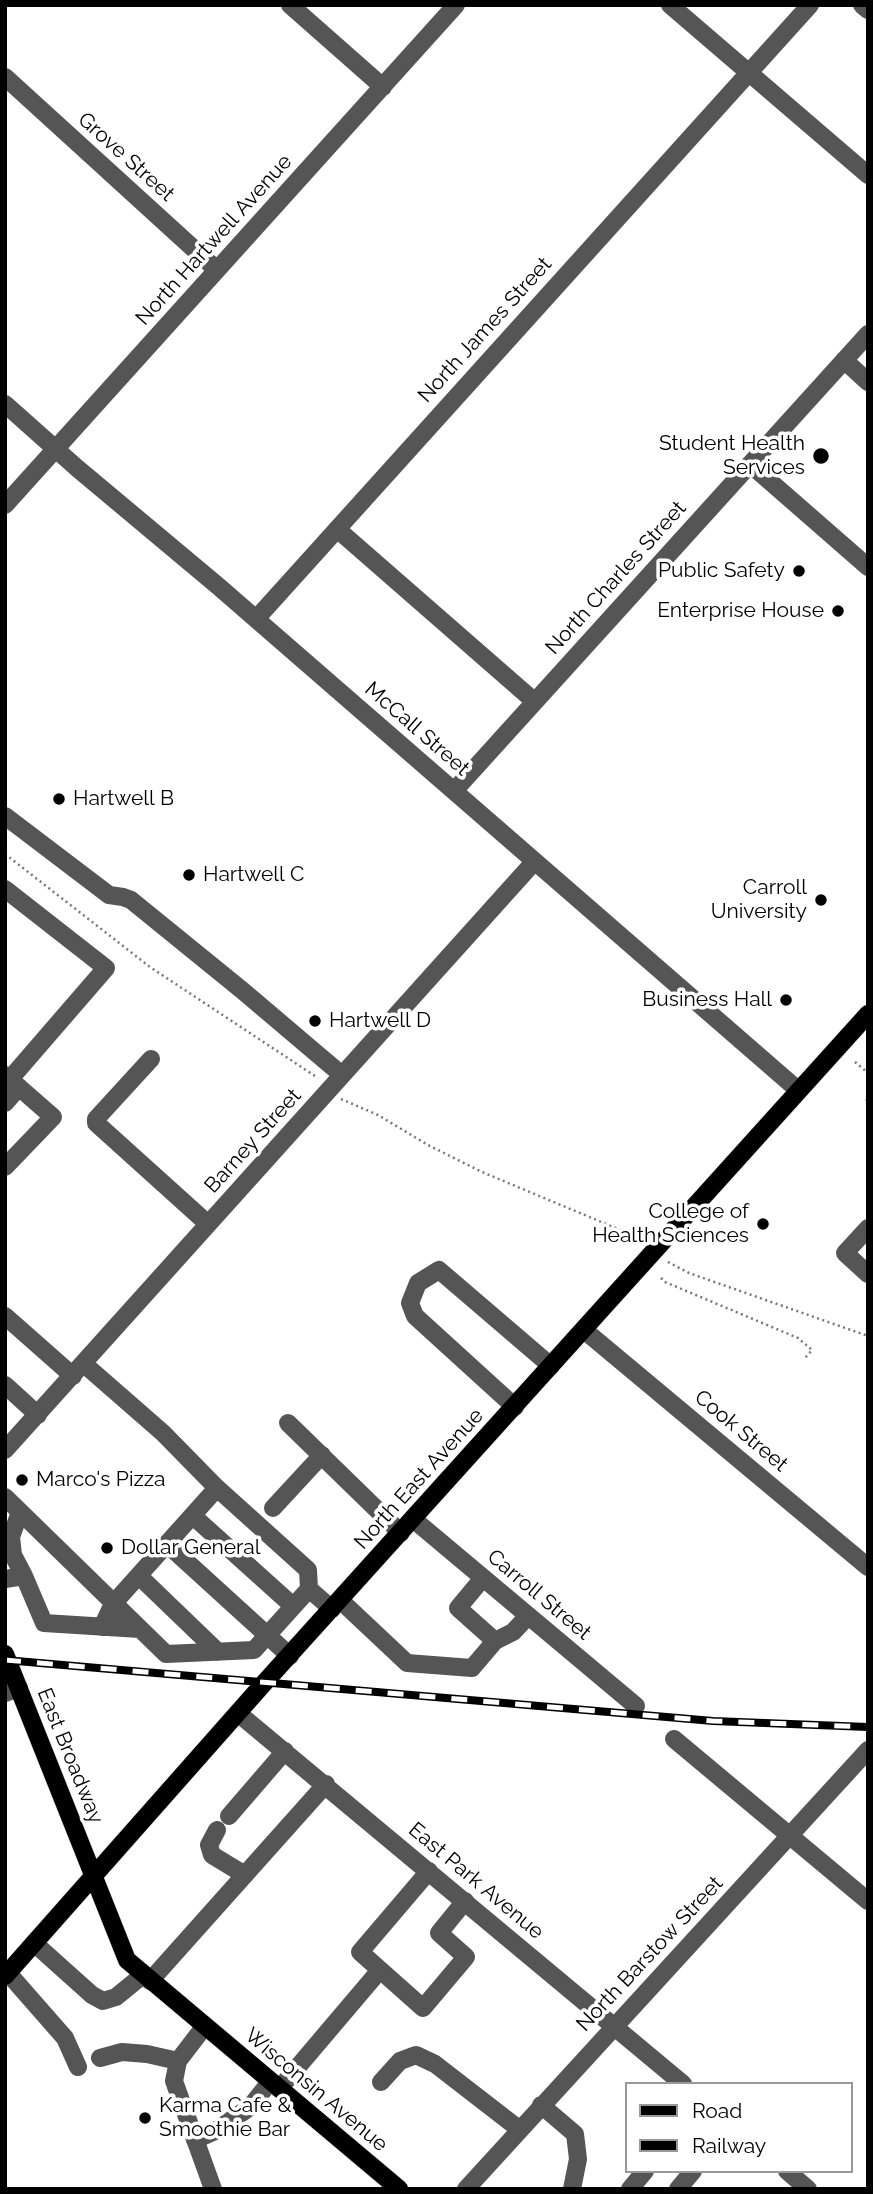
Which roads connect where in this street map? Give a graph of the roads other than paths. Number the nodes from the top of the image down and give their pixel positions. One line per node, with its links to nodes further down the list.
1 (290, 5): 9 (street)
2 (456, 5): 9 (street, North Hartwell Avenue)
3 (670, 5): 7 (street)
4 (810, 5): 7 (street, North James Street)
5 (862, 5): 6 (street)
6 (868, 10)
7 (749, 73): 10 (street); 19 (street, North James Street)
8 (5, 77): 11 (street, Grove Street)
9 (383, 87): 11 (street, North Hartwell Avenue)
10 (868, 176)
11 (217, 270): 16 (street, North Hartwell Avenue)
12 (868, 334): 13 (street, North Charles Street)
13 (844, 360): 14 (street); 17 (street, North Charles Street)
14 (868, 382)
15 (5, 404): 16 (street, McCall Street)
16 (56, 449): 18 (street, North Hartwell Avenue); 21 (street, McCall Street)
17 (750, 464): 20 (street); 22 (street, North Charles Street)
18 (5, 505)
19 (337, 529): 21 (street, North James Street); 22 (street)
20 (868, 567)
21 (256, 619): 23 (street, McCall Street)
22 (534, 701): 23 (street, North Charles Street)
23 (454, 790): 25 (street, McCall Street)
24 (5, 816): 29 (street)
25 (534, 862): 29 (street, Barney Street); 31 (street, McCall Street)
26 (5, 889): 30 (street)
27 (868, 1014): 31 (main road, North East Avenue)
28 (151, 1059): 34 (street)
29 (342, 1075): 34 (street, Barney Street)
30 (12, 1080): 32 (street); 33 (street)
31 (798, 1090): 38 (main road, North East Avenue)
32 (5, 1103)
33 (5, 1167)
34 (208, 1224): 40 (street, Barney Street)
35 (868, 1228): 36 (street)
36 (868, 1273)
37 (5, 1316): 40 (street)
38 (584, 1330): 39 (main road, North East Avenue); 55 (street, Cook Street)
39 (551, 1366): 42 (main road, North East Avenue); 42 (street)
40 (78, 1370): 43 (street, Barney Street); 47 (street)
41 (5, 1385): 43 (street)
42 (515, 1406): 52 (main road, North East Avenue)
43 (38, 1415): 45 (street, Barney Street)
44 (288, 1423): 46 (street)
45 (5, 1450)
46 (322, 1455): 49 (street); 53 (street)
47 (217, 1488): 51 (street); 60 (street)
48 (5, 1497): 50 (street)
49 (273, 1508)
50 (20, 1512): 56 (street); 61 (street)
51 (193, 1516): 54 (street); 63 (street)
52 (413, 1519): 53 (main road, North East Avenue); 59 (street, Carroll Street)
53 (401, 1533): 62 (main road, North East Avenue)
54 (167, 1544): 57 (street); 67 (street)
55 (868, 1567)
56 (24, 1576): 58 (street); 65 (street)
57 (139, 1576): 61 (street); 69 (street)
58 (5, 1578)
59 (483, 1578): 64 (street, Carroll Street); 68 (street)
60 (309, 1589): 62 (street); 63 (street)
61 (113, 1604): 65 (street); 66 (street)
62 (336, 1605): 68 (street); 71 (main road, North East Avenue)
63 (293, 1606): 67 (street)
64 (528, 1616): 68 (street); 73 (street, Carroll Street)
65 (102, 1627): 66 (street)
66 (140, 1629): 69 (street)
67 (267, 1636): 69 (street); 71 (street)
68 (495, 1641)
69 (218, 1652)
70 (5, 1654): 72 (main road, East Broadway)
71 (289, 1656): 74 (main road, North East Avenue)
72 (12, 1691): 81 (main road, East Broadway)
73 (636, 1706)
74 (239, 1714): 77 (street, East Park Avenue); 81 (main road, North East Avenue)
75 (674, 1739): 79 (street)
76 (868, 1750): 79 (street, North Barstow Street)
77 (285, 1751): 78 (street, East Park Avenue); 82 (street)
78 (326, 1784): 80 (street, East Park Avenue); 82 (street)
79 (790, 1836): 84 (street); 90 (street, North Barstow Street)
80 (429, 1871): 83 (street, East Park Avenue); 86 (street)
81 (93, 1875): 85 (main road, North East Avenue); 88 (main road, East Broadway)
82 (245, 1875): 88 (street)
83 (465, 1901): 86 (street); 90 (street, East Park Avenue)
84 (868, 1901)
85 (34, 1943): 87 (main road, North East Avenue); 88 (street)
86 (380, 1970): 96 (street)
87 (6, 1974): 93 (street)
88 (146, 1978): 89 (main road, Wisconsin Avenue)
89 (204, 2027): 92 (street); 96 (main road, Wisconsin Avenue)
90 (616, 2027): 95 (street, East Park Avenue); 97 (street, North Barstow Street)
91 (100, 2058): 92 (street)
92 (178, 2061): 99 (street)
93 (78, 2067)
94 (382, 2082): 98 (street)
95 (681, 2082)
96 (275, 2085): 99 (street); 104 (main road, Wisconsin Avenue)
97 (541, 2105): 98 (street, North Barstow Street); 106 (street)
98 (519, 2129): 105 (street, North Barstow Street)
99 (195, 2140): 103 (street)
100 (643, 2173): 107 (street)
101 (691, 2173): 108 (street)
102 (789, 2173): 109 (street)
103 (213, 2189)
104 (398, 2189)
105 (466, 2189)
106 (572, 2189)
107 (629, 2189)
108 (678, 2189)
109 (808, 2189)

